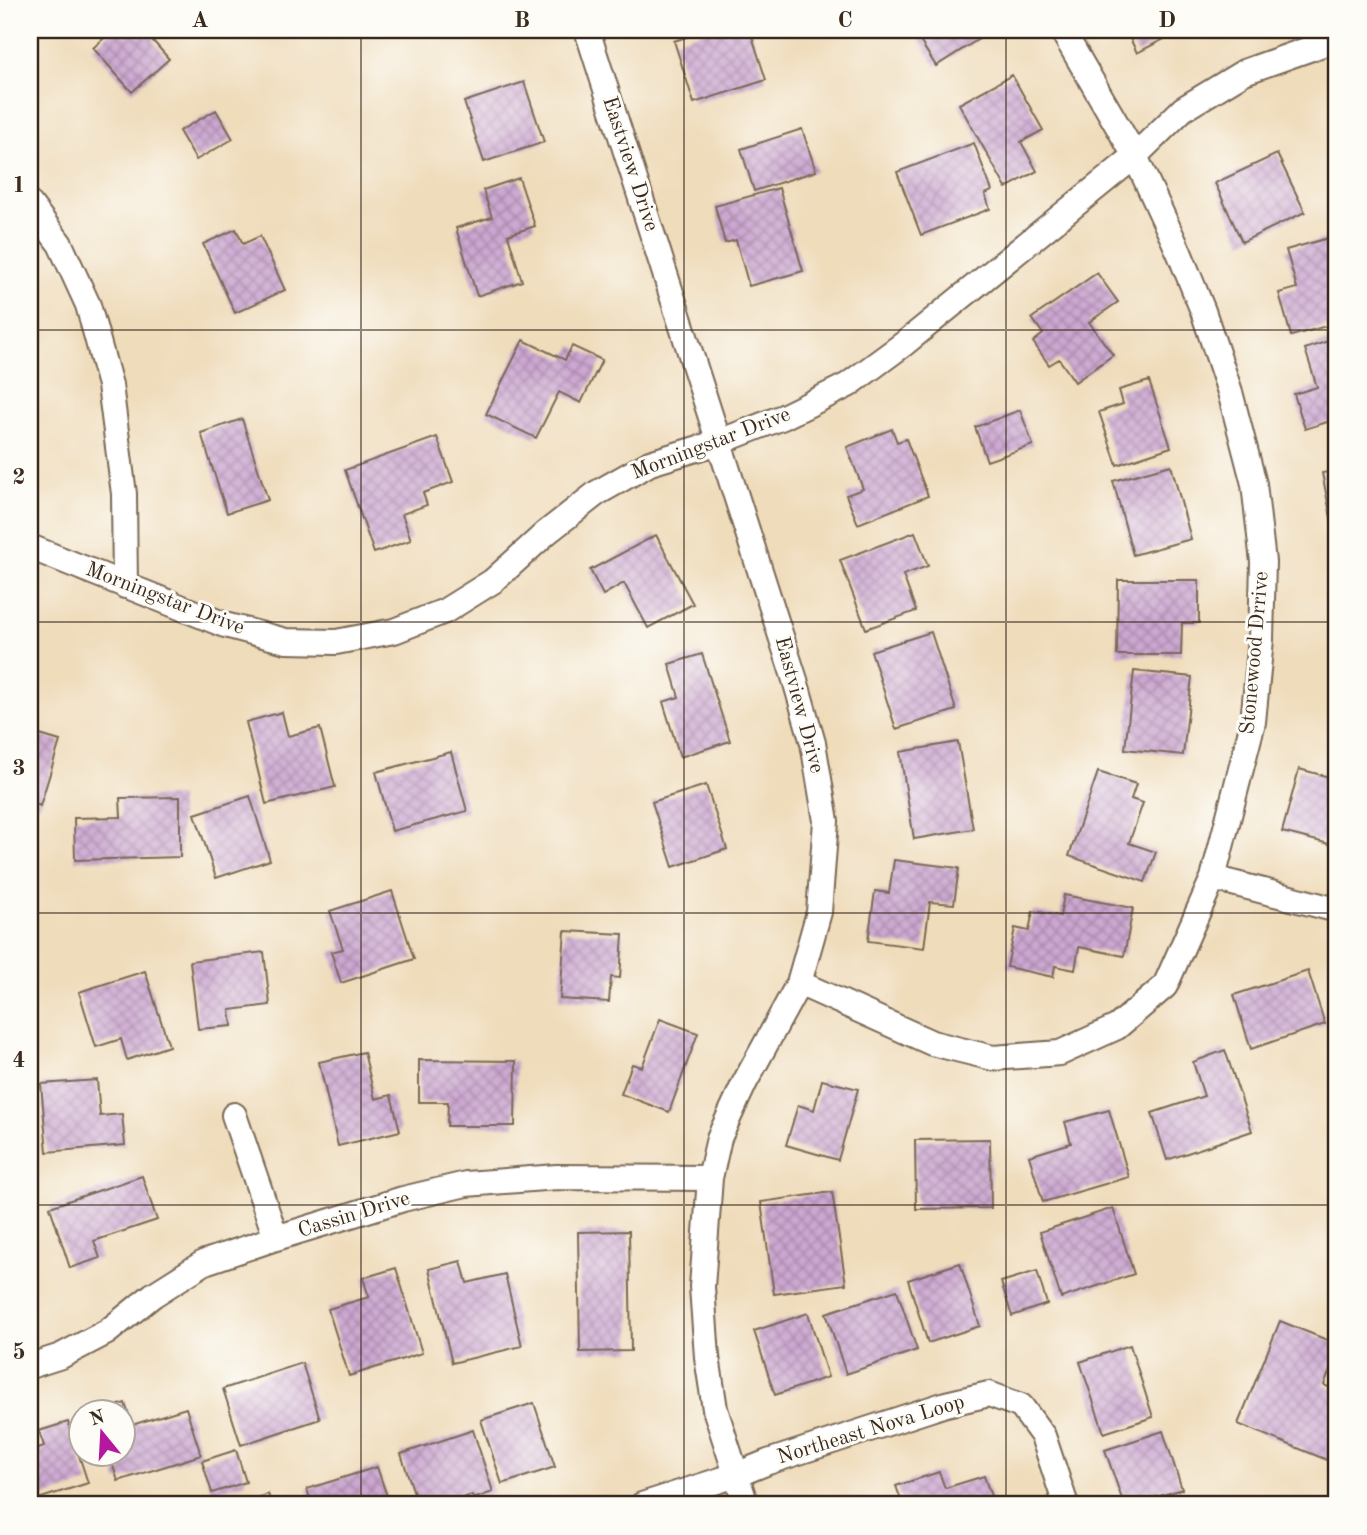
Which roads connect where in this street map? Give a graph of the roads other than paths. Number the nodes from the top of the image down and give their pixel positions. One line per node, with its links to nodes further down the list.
1 (587, 30): 6 (street, Eastview Drive)
2 (1062, 30): 4 (street, Stonewood Drrive)
3 (1337, 38): 4 (street, Morningstar Drive)
4 (1135, 156): 6 (street, Morningstar Drive); 9 (street, Stonewood Drrive)
5 (30, 204): 8 (street)
6 (719, 442): 8 (street, Morningstar Drive); 11 (street, Eastview Drive)
7 (30, 547): 8 (street, Morningstar Drive)
8 (125, 586)
9 (1213, 878): 10 (street); 11 (street, Stonewood Drrive)
10 (1337, 910)
11 (799, 983): 13 (street, Eastview Drive)
12 (234, 1115): 14 (street)
13 (710, 1178): 14 (street, Cassin Drive); 16 (street, Eastview Drive)
14 (276, 1238): 15 (street, Cassin Drive)
15 (30, 1366)
16 (736, 1475): 17 (street, Northeast Nova Loop); 18 (street, Eastview Drive); 19 (street, Northeast Nova Loop)
17 (642, 1505)
18 (746, 1505)
19 (1066, 1505)

